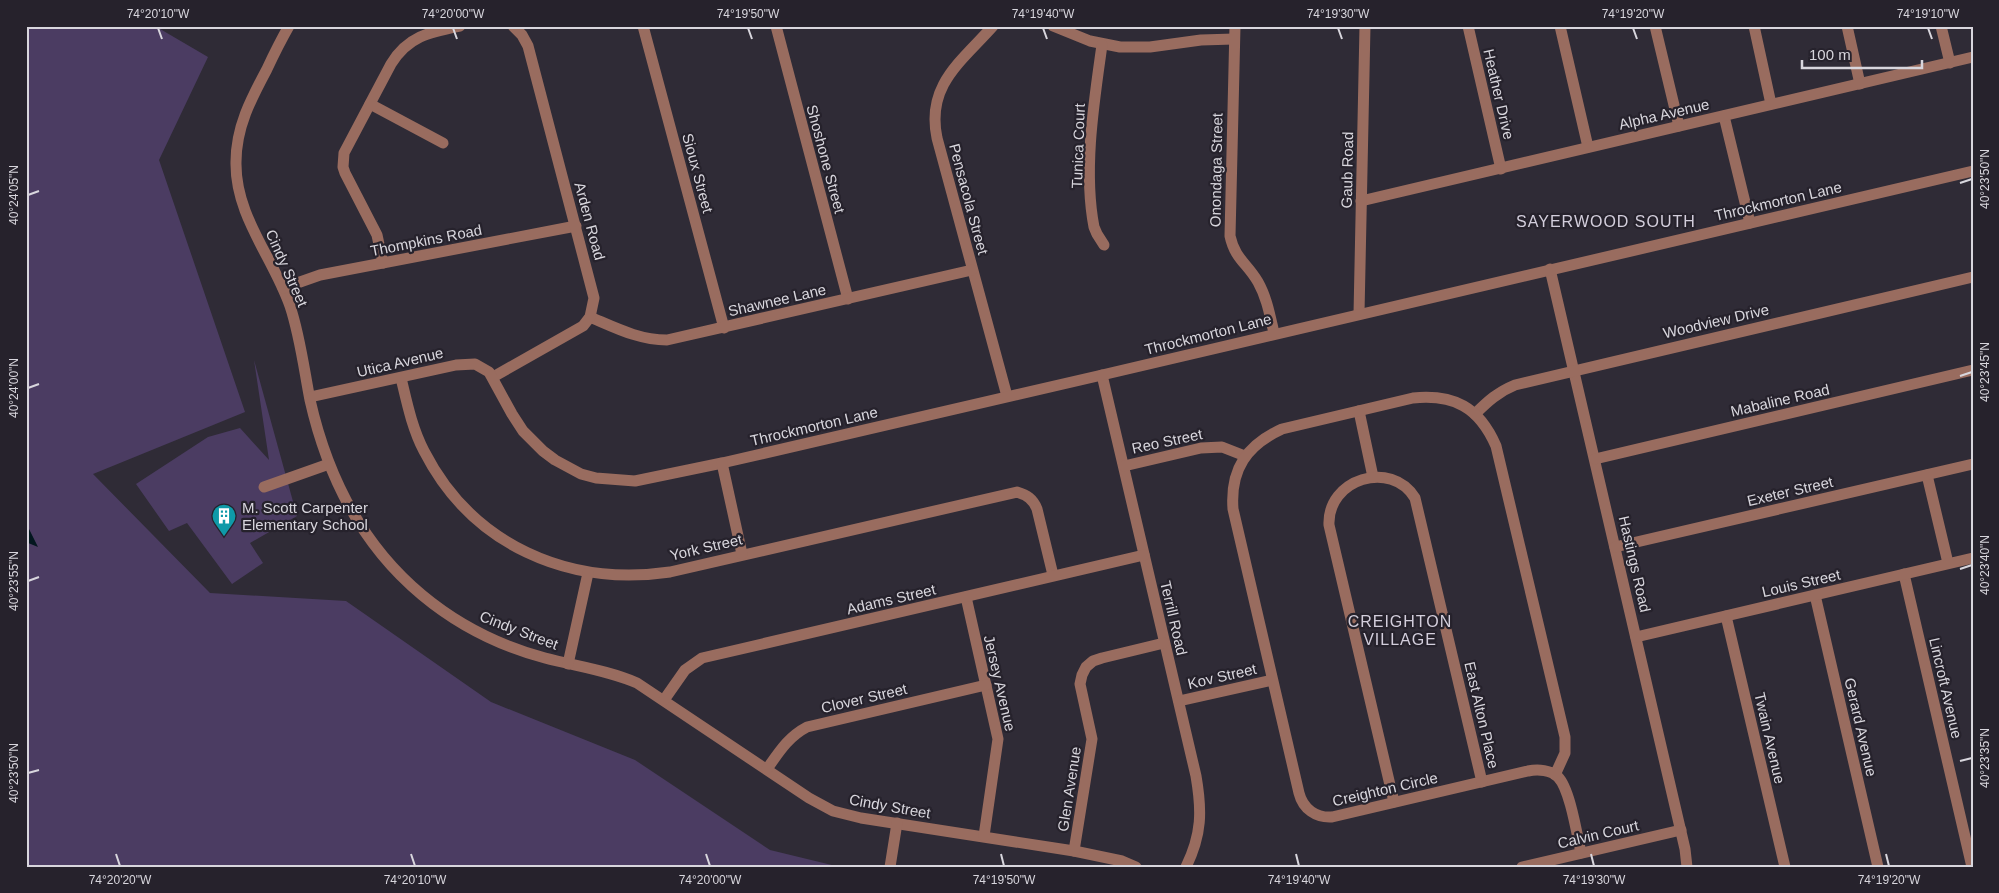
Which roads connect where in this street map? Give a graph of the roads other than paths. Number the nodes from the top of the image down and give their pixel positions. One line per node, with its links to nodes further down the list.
1 (460, 26): 21 (street)
2 (513, 26): 31 (street, Arden Road)
3 (643, 26): 41 (street, Sioux Street)
4 (776, 26): 38 (street, Shoshone Street)
5 (994, 26): 35 (street, Pensacola Street)
6 (1053, 26): 17 (street)
7 (1234, 26): 16 (street, Onondaga Street)
8 (1365, 26): 29 (street, Gaub Road)
9 (1468, 26): 27 (street, Heather Drive)
10 (1560, 26): 26 (street)
11 (1655, 26): 24 (street)
12 (1754, 26): 22 (street)
13 (1847, 26): 20 (street)
14 (1941, 26): 19 (street)
15 (284, 28): 37 (street, Cindy Street)
16 (1234, 39): 17 (street); 42 (street, Onondaga Street)
17 (1102, 45): 32 (street, Tunica Court)
18 (1973, 57): 19 (street, Alpha Avenue)
19 (1950, 63): 20 (street, Alpha Avenue)
20 (1860, 84): 22 (street, Alpha Avenue)
21 (370, 104): 25 (street); 33 (street)
22 (1772, 104): 23 (street, Alpha Avenue)
23 (1724, 116): 24 (street, Alpha Avenue); 30 (street)
24 (1678, 126): 26 (street, Alpha Avenue)
25 (443, 143)
26 (1588, 147): 27 (street, Alpha Avenue)
27 (1501, 169): 29 (street, Alpha Avenue)
28 (1973, 171): 30 (street, Throckmorton Lane)
29 (1361, 201): 39 (street, Gaub Road)
30 (1750, 223): 34 (street, Throckmorton Lane)
31 (576, 226): 33 (street, Thompkins Road); 40 (street, Arden Road)
32 (1104, 245)
33 (383, 263): 37 (street, Thompkins Road)
34 (1550, 269): 39 (street, Throckmorton Lane); 43 (street, Hastings Road)
35 (972, 270): 38 (street, Shawnee Lane); 48 (street, Pensacola Street)
36 (1973, 277): 43 (street, Woodview Drive)
37 (283, 288): 49 (street, Cindy Street)
38 (848, 299): 41 (street, Shawnee Lane)
39 (1359, 314): 42 (street, Throckmorton Lane)
40 (590, 317): 41 (street, Shawnee Lane); 46 (street)
41 (724, 328)
42 (1274, 333): 45 (street, Throckmorton Lane)
43 (1574, 370): 51 (street, Woodview Drive); 53 (street, Hastings Road)
44 (1973, 370): 53 (street, Mabaline Road)
45 (1102, 375): 48 (street, Throckmorton Lane); 57 (street, Terrill Road)
46 (493, 377): 47 (street, Utica Avenue); 54 (street, Throckmorton Lane)
47 (400, 378): 49 (street, Utica Avenue); 66 (street, York Street)
48 (1007, 396): 54 (street, Throckmorton Lane)
49 (310, 397): 55 (street, Cindy Street)
50 (1359, 411): 51 (street, Creighton Circle); 52 (street, Creighton Circle); 59 (street)
51 (1475, 414): 80 (street, Creighton Circle)
52 (1245, 456): 57 (street, Reo Street); 75 (street, Creighton Circle)
53 (1595, 459): 61 (street, Hastings Road)
54 (722, 463): 62 (street)
55 (329, 464): 60 (street); 74 (street, Cindy Street)
56 (1973, 464): 58 (street, Exeter Street)
57 (1124, 466): 63 (street, Terrill Road)
58 (1927, 475): 61 (street, Exeter Street); 65 (street)
59 (1373, 478): 81 (street, East Alton Place); 82 (street)
60 (264, 487)
61 (1615, 548): 72 (street, Hastings Road)
62 (742, 554): 66 (street, York Street); 68 (street, York Street)
63 (1144, 555): 68 (street, Adams Street); 73 (street, Terrill Road)
64 (1973, 558): 65 (street, Louis Street)
65 (1948, 564): 67 (street, Louis Street)
66 (588, 573): 74 (street)
67 (1904, 574): 69 (street, Louis Street); 95 (street, Lincroft Avenue)
68 (1054, 575): 70 (street, Adams Street)
69 (1815, 595): 71 (street, Louis Street); 94 (street, Gerard Avenue)
70 (966, 597): 76 (street, Jersey Avenue); 77 (street, Adams Street)
71 (1726, 616): 72 (street, Louis Street); 93 (street, Twain Avenue)
72 (1636, 638): 84 (street, Hastings Road)
73 (1164, 642): 78 (street, Terrill Road); 86 (street, Glen Avenue)
74 (568, 664): 77 (street, Cindy Street)
75 (1272, 680): 78 (street, Kov Street); 82 (street, Creighton Circle)
76 (986, 685): 79 (street, Clover Street); 85 (street, Jersey Avenue)
77 (664, 700): 79 (street, Cindy Street)
78 (1179, 702): 90 (street, Terrill Road)
79 (767, 770): 83 (street, Cindy Street)
80 (1555, 775): 81 (street, Creighton Circle); 87 (street)
81 (1482, 782): 82 (street, Creighton Circle)
82 (1394, 802)
83 (897, 823): 85 (street, Cindy Street); 88 (street)
84 (1681, 830): 87 (street, Calvin Court); 92 (street, Hastings Road)
85 (984, 836): 86 (street, Cindy Street)
86 (1074, 851): 89 (street, Cindy Street)
87 (1581, 853): 91 (street, Calvin Court)
88 (890, 867)
89 (1136, 867)
90 (1186, 867)
91 (1522, 867)
92 (1687, 867)
93 (1785, 867)
94 (1878, 867)
95 (1972, 867)

